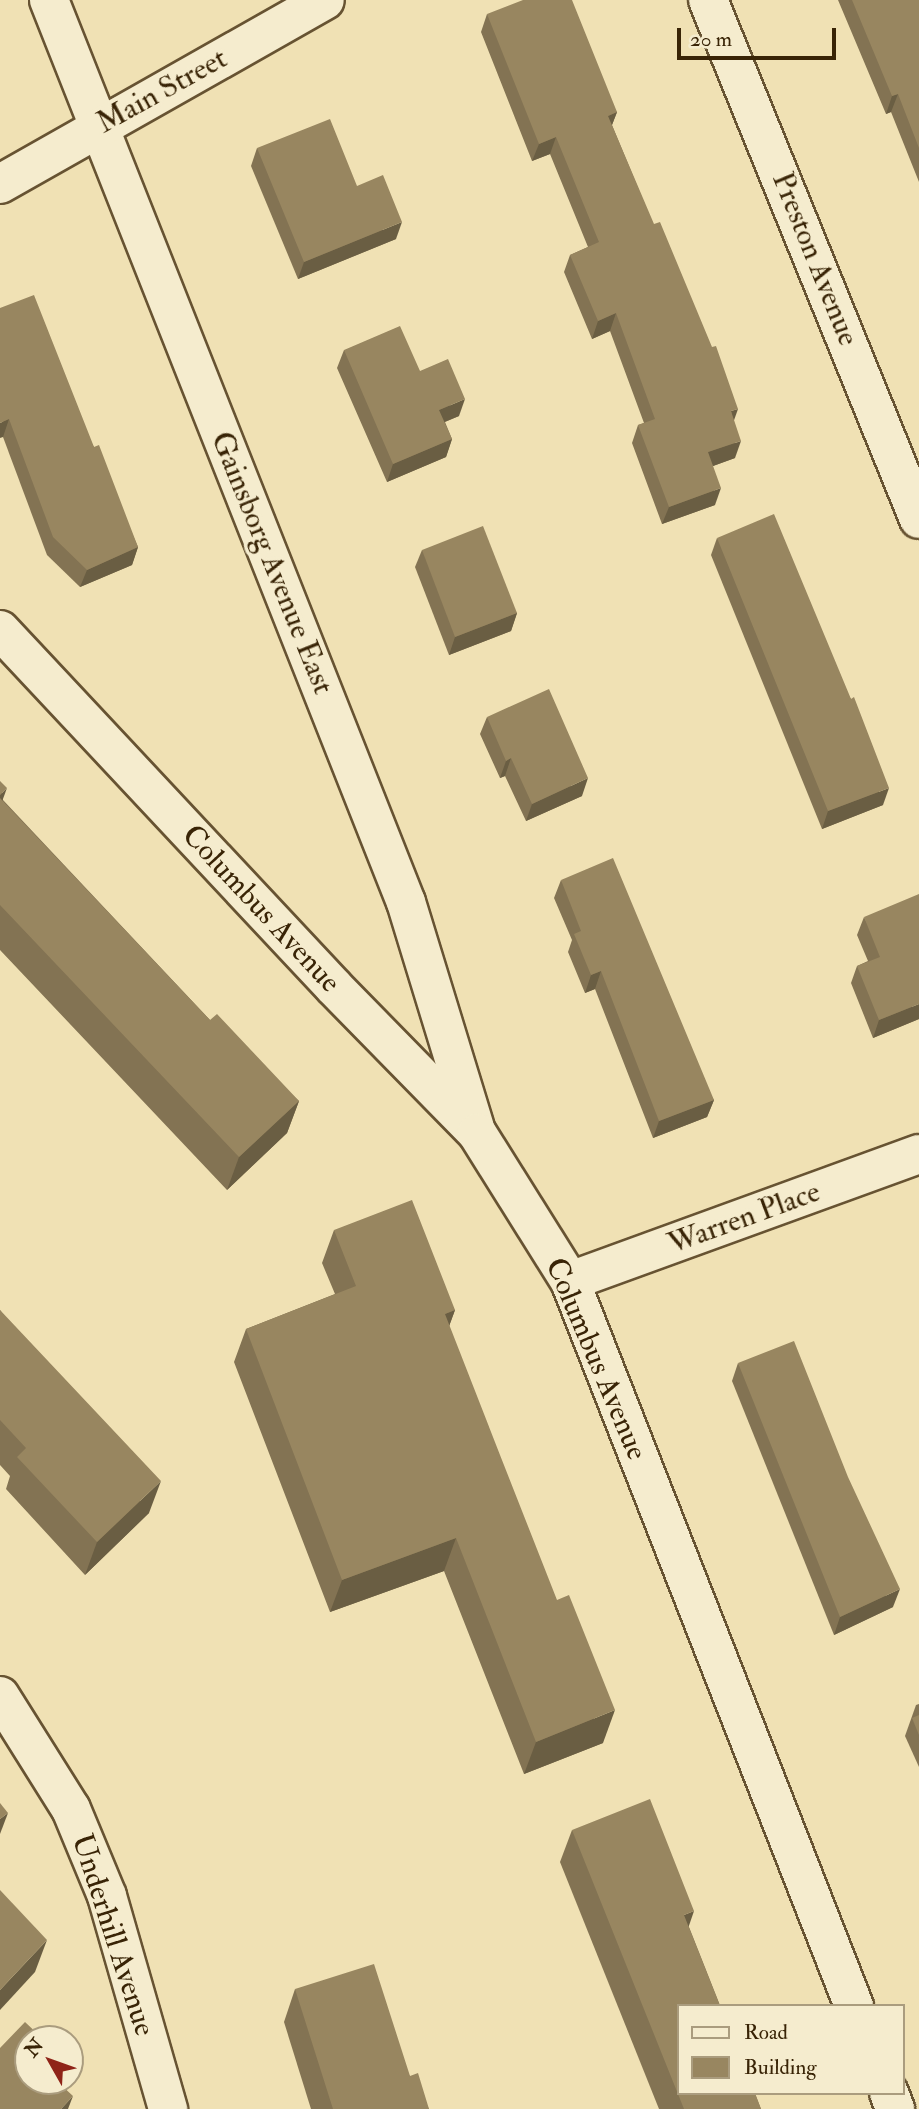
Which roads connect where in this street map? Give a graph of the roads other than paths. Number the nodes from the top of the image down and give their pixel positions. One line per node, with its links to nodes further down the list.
1 (48, 0): 4 (street, Gainsborg Avenue East)
2 (325, 0): 4 (street, Main Street)
3 (708, 0): 6 (street, Preston Avenue)
4 (98, 127): 5 (street, Main Street); 9 (street, Gainsborg Avenue East)
5 (0, 184)
6 (905, 437): 7 (street, Preston Avenue)
7 (919, 519)
8 (0, 630): 9 (street, Columbus Avenue)
9 (477, 1133): 11 (street, Columbus Avenue)
10 (919, 1154): 11 (street, Warren Place)
11 (570, 1281): 13 (street, Columbus Avenue)
12 (0, 1696): 14 (street, Underhill Avenue)
13 (853, 2004)
14 (168, 2109)

